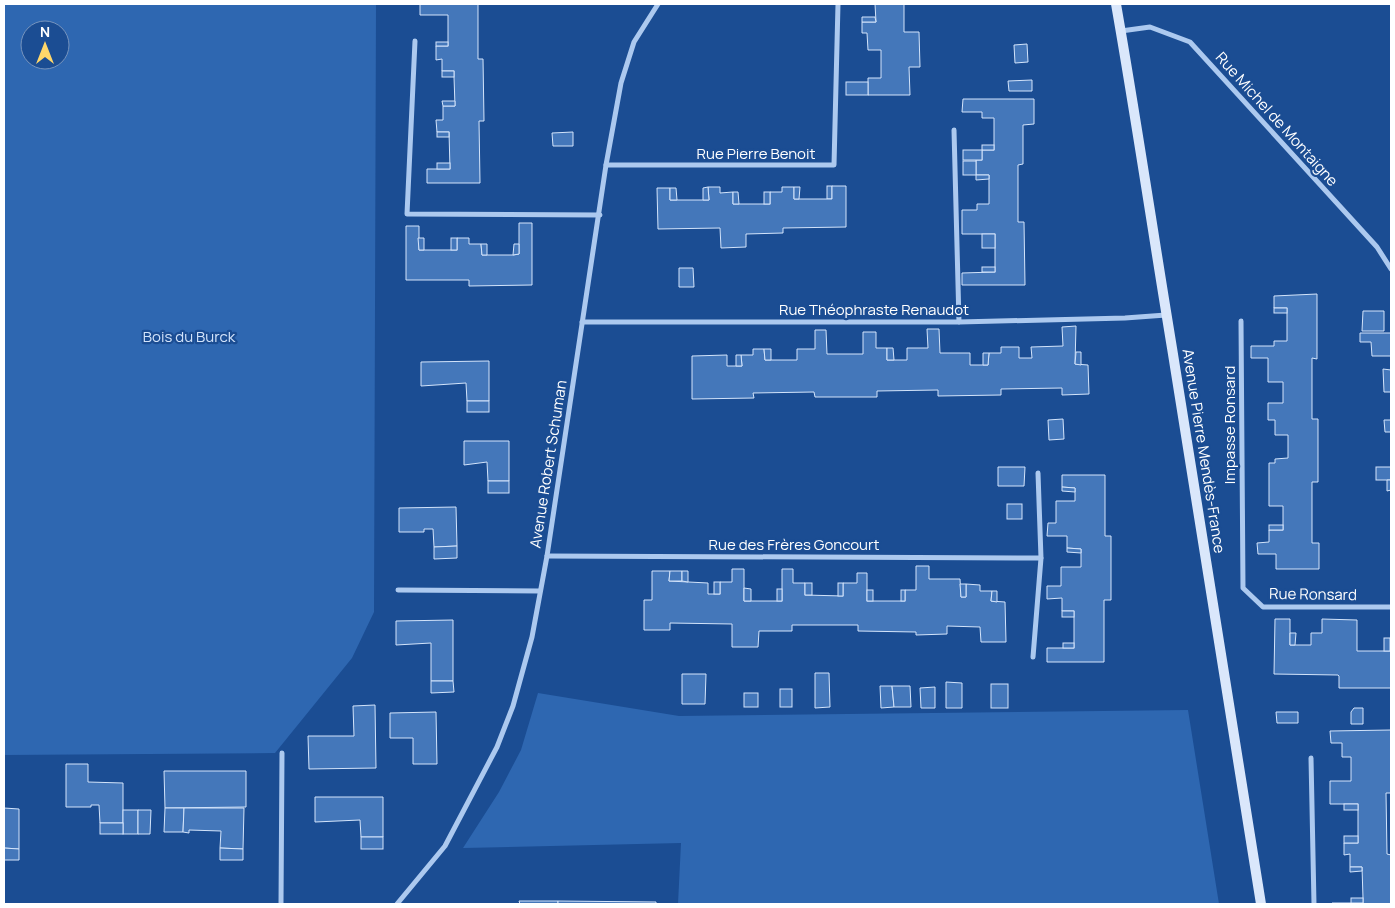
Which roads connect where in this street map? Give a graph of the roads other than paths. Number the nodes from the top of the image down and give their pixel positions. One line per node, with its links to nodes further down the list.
1 (658, 4): 7 (street, Avenue Robert Schuman)
2 (838, 4): 7 (street, Rue Pierre Benoit)
3 (1116, 4): 4 (main road, Avenue Pierre Mendès-France)
4 (1121, 31): 9 (street, Rue Michel de Montaigne); 10 (main road, Avenue Pierre Mendès-France)
5 (415, 40): 8 (street)
6 (954, 130): 13 (street)
7 (606, 165): 8 (street, Avenue Robert Schuman)
8 (600, 215): 12 (street, Avenue Robert Schuman)
9 (1391, 268)
10 (1166, 314): 13 (street, Rue Théophraste Renaudot); 26 (main road, Avenue Pierre Mendès-France)
11 (1241, 321): 17 (street, Impasse Ronsard)
12 (582, 322): 13 (street, Rue Théophraste Renaudot); 15 (street, Avenue Robert Schuman)
13 (959, 322)
14 (1038, 474): 16 (street)
15 (547, 556): 16 (street, Rue des Frères Goncourt); 19 (street, Avenue Robert Schuman)
16 (1041, 558): 21 (street)
17 (1243, 588): 20 (street, Rue Ronsard)
18 (398, 590): 19 (street)
19 (540, 591): 25 (street, Avenue Robert Schuman)
20 (1391, 607)
21 (1033, 657)
22 (282, 753): 24 (street)
23 (1311, 758): 27 (street)
24 (281, 904)
25 (397, 904)
26 (1261, 904)
27 (1314, 904)

